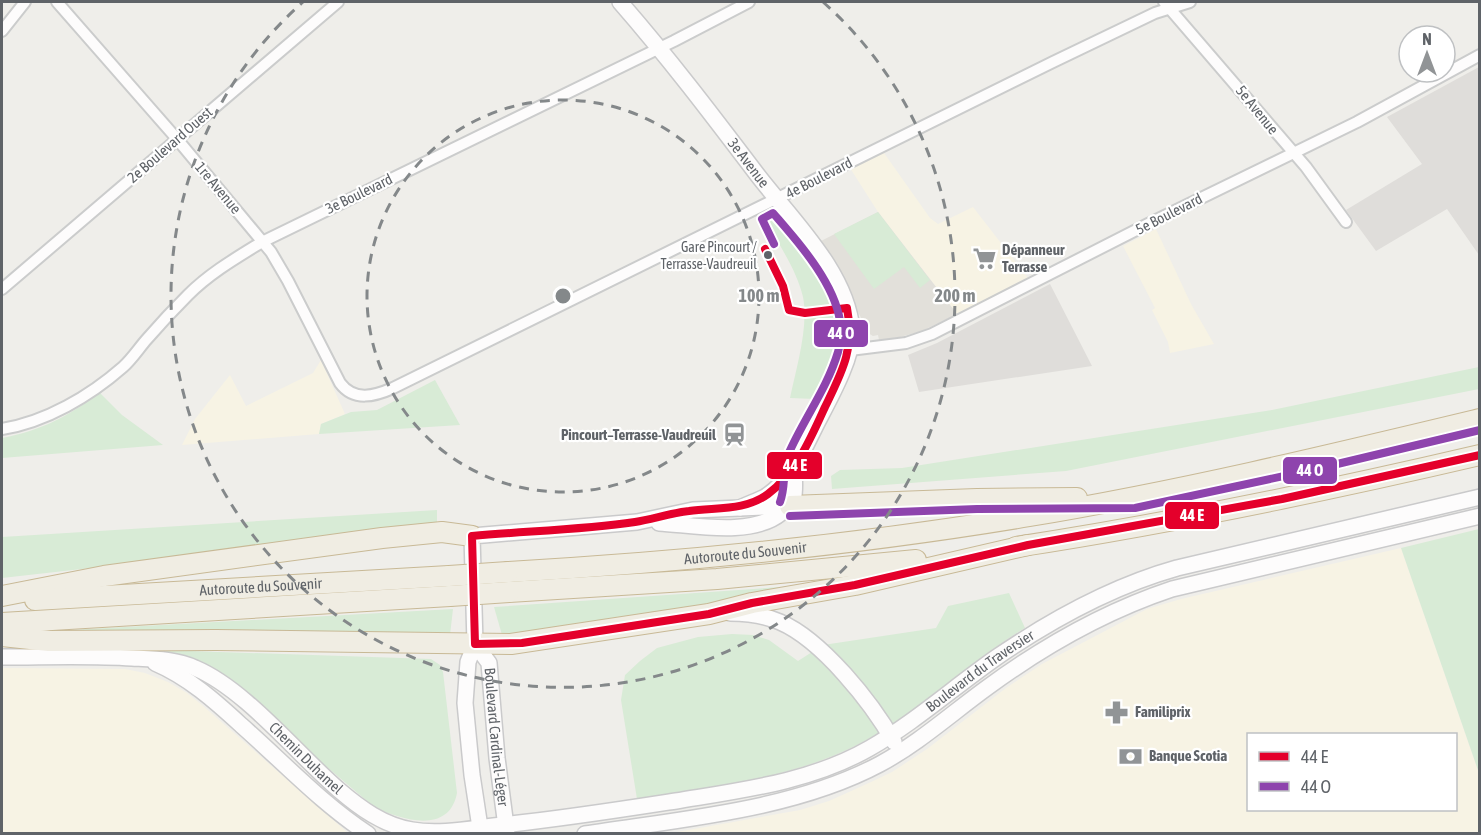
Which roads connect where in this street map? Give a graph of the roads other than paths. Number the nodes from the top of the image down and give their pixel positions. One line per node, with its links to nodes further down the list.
1 (26, 2): 8 (street)
2 (57, 2): 11 (street, 1re Avenue)
3 (338, 2): 11 (street, 2e Boulevard Ouest)
4 (620, 2): 9 (street, 3e Avenue)
5 (749, 2): 9 (street, 3e Boulevard)
6 (1190, 2): 7 (street, 4e Boulevard)
7 (1167, 5): 12 (street, 5e Avenue); 13 (street, 4e Boulevard)
8 (2, 31)
9 (660, 48): 13 (street, 3e Avenue); 15 (street, 3e Boulevard)
10 (1479, 55): 12 (street, 5e Boulevard)
11 (177, 139): 15 (street, 1re Avenue); 16 (street, 2e Boulevard Ouest)
12 (1292, 153): 14 (street, 5e Avenue); 17 (street, 5e Boulevard)
13 (777, 200): 17 (street, 3e Avenue); 18 (street, 4e Boulevard)
14 (1347, 222)
15 (262, 242): 18 (street, 1re Avenue); 20 (street, 3e Boulevard)
16 (2, 289)
17 (850, 350): 22 (street, 3e Avenue)
18 (352, 394)
19 (1479, 419): 24 (highway, Autoroute du Souvenir)
20 (2, 429)
21 (1479, 455): 30 (highway, Autoroute du Souvenir)
22 (794, 467): 25 (street, 3e Avenue); 26 (street, 3e Avenue)
23 (1479, 496): 40 (street, Boulevard du Traversier)
24 (1134, 498): 25 (highway); 31 (highway, Autoroute du Souvenir)
25 (790, 506): 26 (street, 3e Avenue); 28 (street, 3e Avenue)
26 (740, 508): 28 (street, 3e Avenue)
27 (1479, 516): 41 (street, Boulevard du Traversier)
28 (637, 522): 29 (street, 3e Avenue)
29 (472, 536): 32 (highway); 37 (street, Boulevard Cardinal-Léger)
30 (1028, 545): 31 (highway, Autoroute du Souvenir); 34 (highway)
31 (508, 582): 33 (highway, Autoroute du Souvenir, bridge); 35 (highway, Autoroute du Souvenir, bridge)
32 (2, 596)
33 (2, 602)
34 (709, 614): 37 (highway); 40 (street)
35 (2, 623)
36 (2, 636): 37 (highway)
37 (475, 644): 42 (street, Boulevard Cardinal-Léger); 43 (street, Boulevard Cardinal-Léger)
38 (2, 657): 39 (street, Chemin Duhamel)
39 (141, 658): 43 (street, Chemin Duhamel); 44 (street, Chemin Duhamel)
40 (890, 736): 41 (street); 42 (street, Boulevard du Traversier)
41 (904, 750): 45 (street, Boulevard du Traversier)
42 (506, 829): 43 (street, Boulevard du Traversier)
43 (481, 830)
44 (368, 834)
45 (585, 834)

